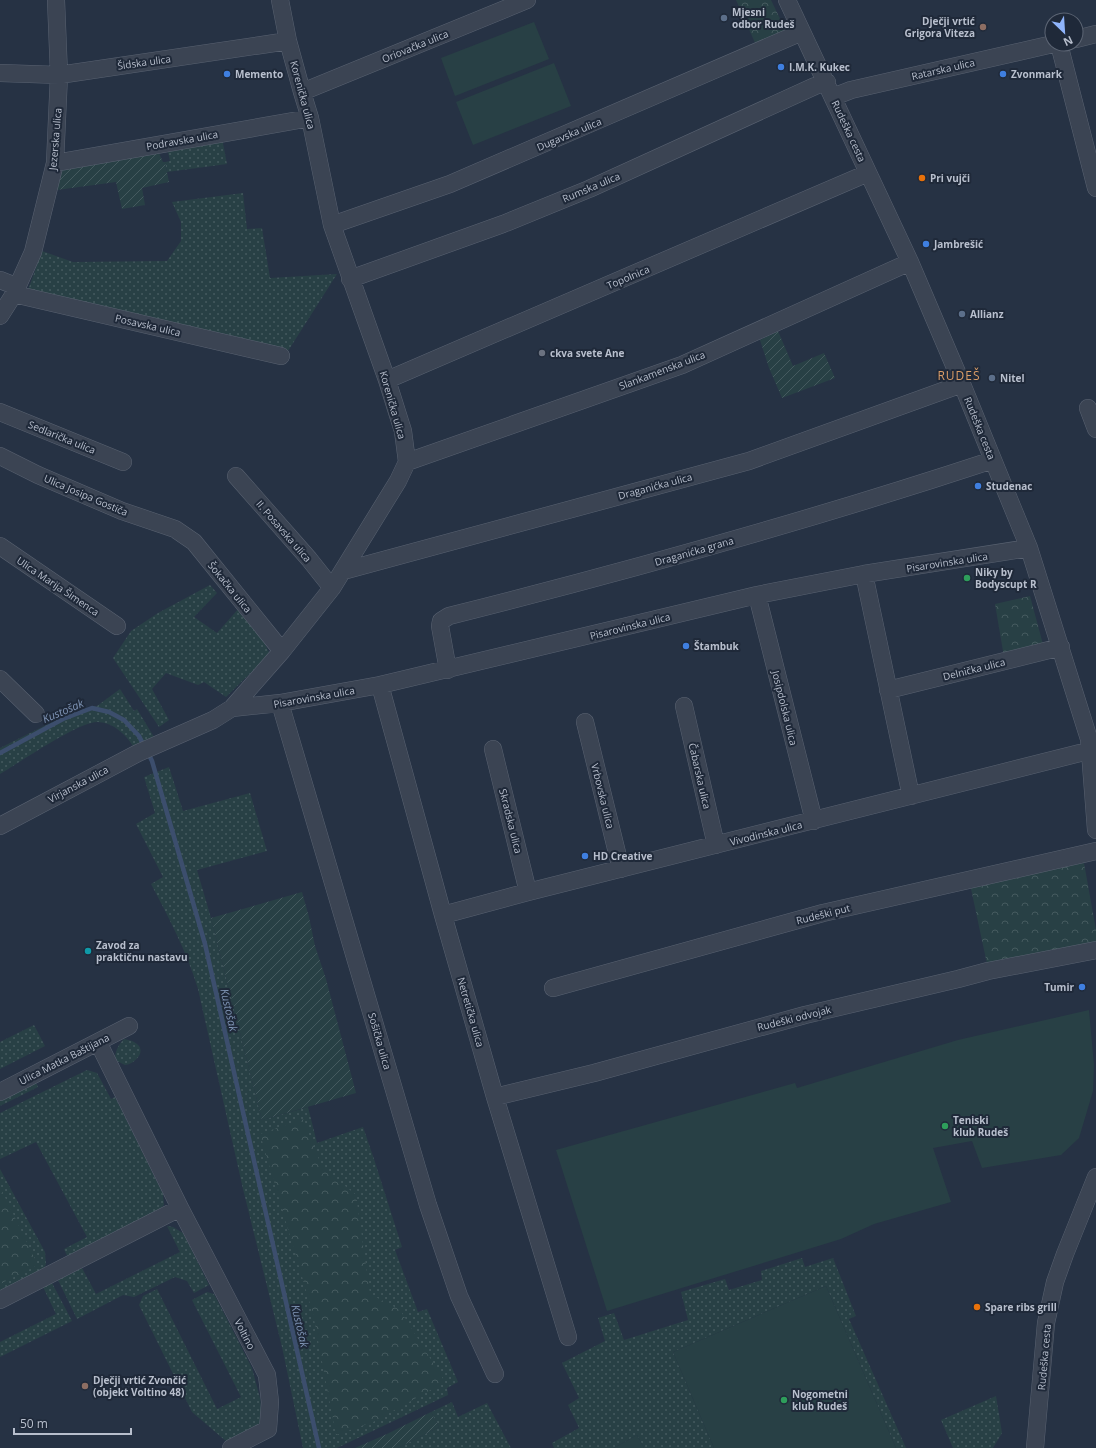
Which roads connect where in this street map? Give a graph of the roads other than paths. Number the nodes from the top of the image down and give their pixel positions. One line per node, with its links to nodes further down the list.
1 (56, 0): 12 (street, Jezerska ulica)
2 (280, 0): 8 (street, Korenička ulica)
3 (527, 0): 14 (street, Oriovačka ulica)
4 (787, 0): 5 (street, Rudeška cesta)
5 (802, 32): 13 (street, Rudeška cesta); 19 (street, Dugavska ulica)
6 (1096, 34): 7 (street)
7 (1084, 37)
8 (288, 41): 12 (street, Šidska ulica); 14 (street, Korenička ulica)
9 (1044, 46): 13 (street, Ratarska ulica)
10 (1061, 52): 18 (street)
11 (0, 74): 12 (street, Šidska ulica)
12 (59, 75): 16 (street, Jezerska ulica)
13 (830, 90): 17 (street, Rudeška cesta); 21 (street, Rumska ulica)
14 (302, 92): 15 (street, Korenička ulica)
15 (310, 118): 16 (street, Podravska ulica); 19 (street, Korenička ulica)
16 (55, 163): 23 (street, Jezerska ulica)
17 (868, 173): 20 (street, Rudeška cesta); 26 (street, Topolnica)
18 (1096, 188)
19 (332, 226): 21 (street, Korenička ulica)
20 (910, 262): 27 (street, Rudeška cesta); 34 (street, Slankamenska ulica)
21 (350, 279): 26 (street, Korenička ulica)
22 (0, 280): 23 (street, Posavska ulica)
23 (16, 291): 24 (street, Jezerska ulica); 25 (street, Posavska ulica)
24 (0, 316)
25 (281, 356)
26 (387, 380): 34 (street, Korenička ulica)
27 (962, 384): 32 (street, Rudeška cesta); 39 (street, Draganićka ulica)
28 (1088, 408): 30 (street)
29 (0, 412): 33 (street, Sedlarička ulica)
30 (1096, 429)
31 (0, 456): 36 (street, Ulica Josipa Gostiča)
32 (993, 460): 38 (street, Rudeška cesta); 46 (street, Draganićka grana)
33 (123, 462)
34 (407, 462): 39 (street)
35 (236, 476): 41 (street, II. Posavska ulica)
36 (175, 529): 45 (street, Šokačka ulica)
37 (0, 546): 43 (street, Ulica Marija Šimenca)
38 (1029, 548): 40 (street, Pisarovinska ulica); 44 (street, Rudeška cesta)
39 (343, 571): 41 (street)
40 (864, 574): 42 (street, Pisarovinska ulica); 49 (street)
41 (332, 588): 45 (street)
42 (757, 595): 46 (street, Pisarovinska ulica); 59 (street, Josipdolska ulica)
43 (117, 626)
44 (1061, 647): 49 (street, Delnička ulica); 54 (street, Rudeška cesta)
45 (282, 651): 52 (street)
46 (448, 670): 48 (street, Pisarovinska ulica)
47 (0, 679): 53 (street)
48 (380, 685): 50 (street, Pisarovinska ulica); 66 (street, Netretička ulica)
49 (888, 690): 58 (street)
50 (280, 703): 52 (street, Pisarovinska ulica); 77 (street, Sošička ulica)
51 (684, 706): 62 (street, Čabarska ulica)
52 (232, 708): 60 (street, Virjanska ulica)
53 (36, 714)
54 (1090, 718): 57 (street, Rudeška cesta)
55 (585, 722): 64 (street, Vrbovska ulica)
56 (493, 749): 65 (street, Skradska ulica)
57 (1090, 752): 58 (street, Vivodinska ulica); 61 (street, Rudeška cesta)
58 (911, 796): 59 (street, Vivodinska ulica)
59 (814, 821): 62 (street, Vivodinska ulica)
60 (0, 826)
61 (1096, 830)
62 (716, 845): 64 (street, Vivodinska ulica)
63 (1096, 851): 68 (street, Rudeški put)
64 (621, 869): 65 (street, Vivodinska ulica)
65 (528, 892): 66 (street, Vivodinska ulica)
66 (443, 915): 72 (street, Netretička ulica)
67 (1096, 950): 72 (street, Rudeški odvojak)
68 (553, 988)
69 (129, 1026): 70 (street, Ulica Matka Baštijana)
70 (98, 1042): 71 (street, Ulica Matka Baštijana); 74 (street, Voltino)
71 (0, 1092)
72 (495, 1096): 76 (street, Netretička ulica)
73 (1096, 1177): 79 (street, Rudeška cesta)
74 (180, 1208): 75 (street); 78 (street, Voltino)
75 (0, 1300)
76 (568, 1337)
77 (494, 1374)
78 (231, 1448)
79 (1035, 1448)

